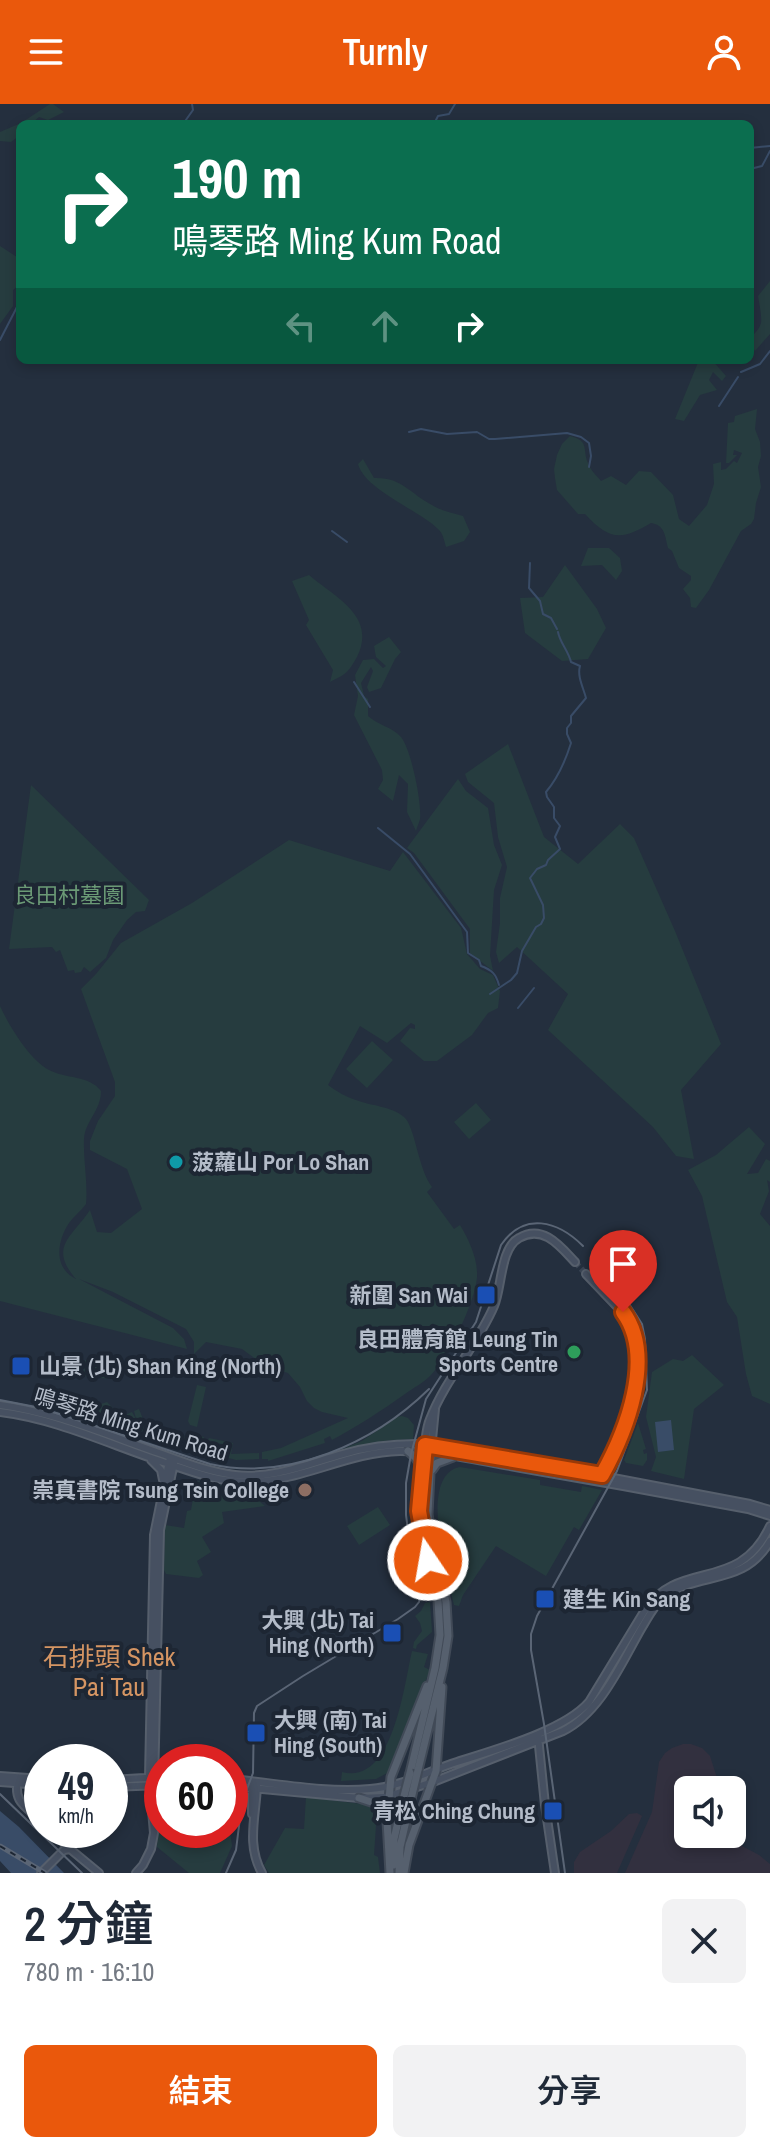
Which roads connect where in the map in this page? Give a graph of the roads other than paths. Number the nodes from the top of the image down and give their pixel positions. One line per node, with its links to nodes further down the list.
1 (575, 1262): 5 (main road)
2 (586, 1274): 11 (main road)
3 (0, 1405): 9 (main road, 鳴琴路 Ming Kum Road)
4 (0, 1412): 8 (main road, 鳴琴路 Ming Kum Road)
5 (428, 1449): 6 (main road, 鳴琴路 Ming Kum Road); 7 (main road, 鳴琴路 Ming Kum Road); 9 (main road, 鳴琴路 Ming Kum Road); 10 (main road); 11 (main road, 鳴琴路 Ming Kum Road)
6 (408, 1451): 9 (main road, 鳴琴路 Ming Kum Road); 10 (main road)
7 (453, 1457): 10 (main road); 11 (main road, 鳴琴路 Ming Kum Road)
8 (148, 1458): 9 (main road, 鳴琴路 Ming Kum Road); 12 (main road)
9 (171, 1462): 12 (main road); 20 (main road)
10 (426, 1471): 17 (main road)
11 (600, 1479): 13 (main road, 鳴琴路 Ming Kum Road); 14 (main road, 鳴琴路 Ming Kum Road)
12 (164, 1483): 19 (main road)
13 (770, 1510)
14 (770, 1516)
15 (770, 1526): 18 (main road)
16 (770, 1541): 18 (main road)
17 (439, 1668): 21 (main road); 22 (main road); 30 (main road)
18 (538, 1736): 21 (main road); 26 (main road); 44 (main road)
19 (155, 1744)
20 (156, 1744)
21 (436, 1771): 22 (main road); 26 (main road)
22 (412, 1775): 26 (main road); 30 (main road); 33 (main road, bridge)
23 (0, 1779): 24 (main road)
24 (18, 1781): 25 (main road); 34 (main road)
25 (24, 1781)
26 (433, 1782): 31 (main road); 43 (main road)
27 (248, 1783): 29 (main road)
28 (248, 1785): 29 (main road)
29 (255, 1785): 30 (main road); 32 (main road); 41 (main road)
30 (390, 1785): 31 (main road)
31 (390, 1796): 32 (main road); 35 (main road)
32 (359, 1798): 35 (main road)
33 (407, 1799): 42 (main road); 43 (main road)
34 (24, 1805)
35 (387, 1821): 42 (main road)
36 (151, 1848): 40 (main road)
37 (70, 1849): 38 (main road); 39 (main road)
38 (41, 1873)
39 (99, 1873)
40 (136, 1873)
41 (262, 1873)
42 (391, 1873)
43 (402, 1873)
44 (555, 1873)

